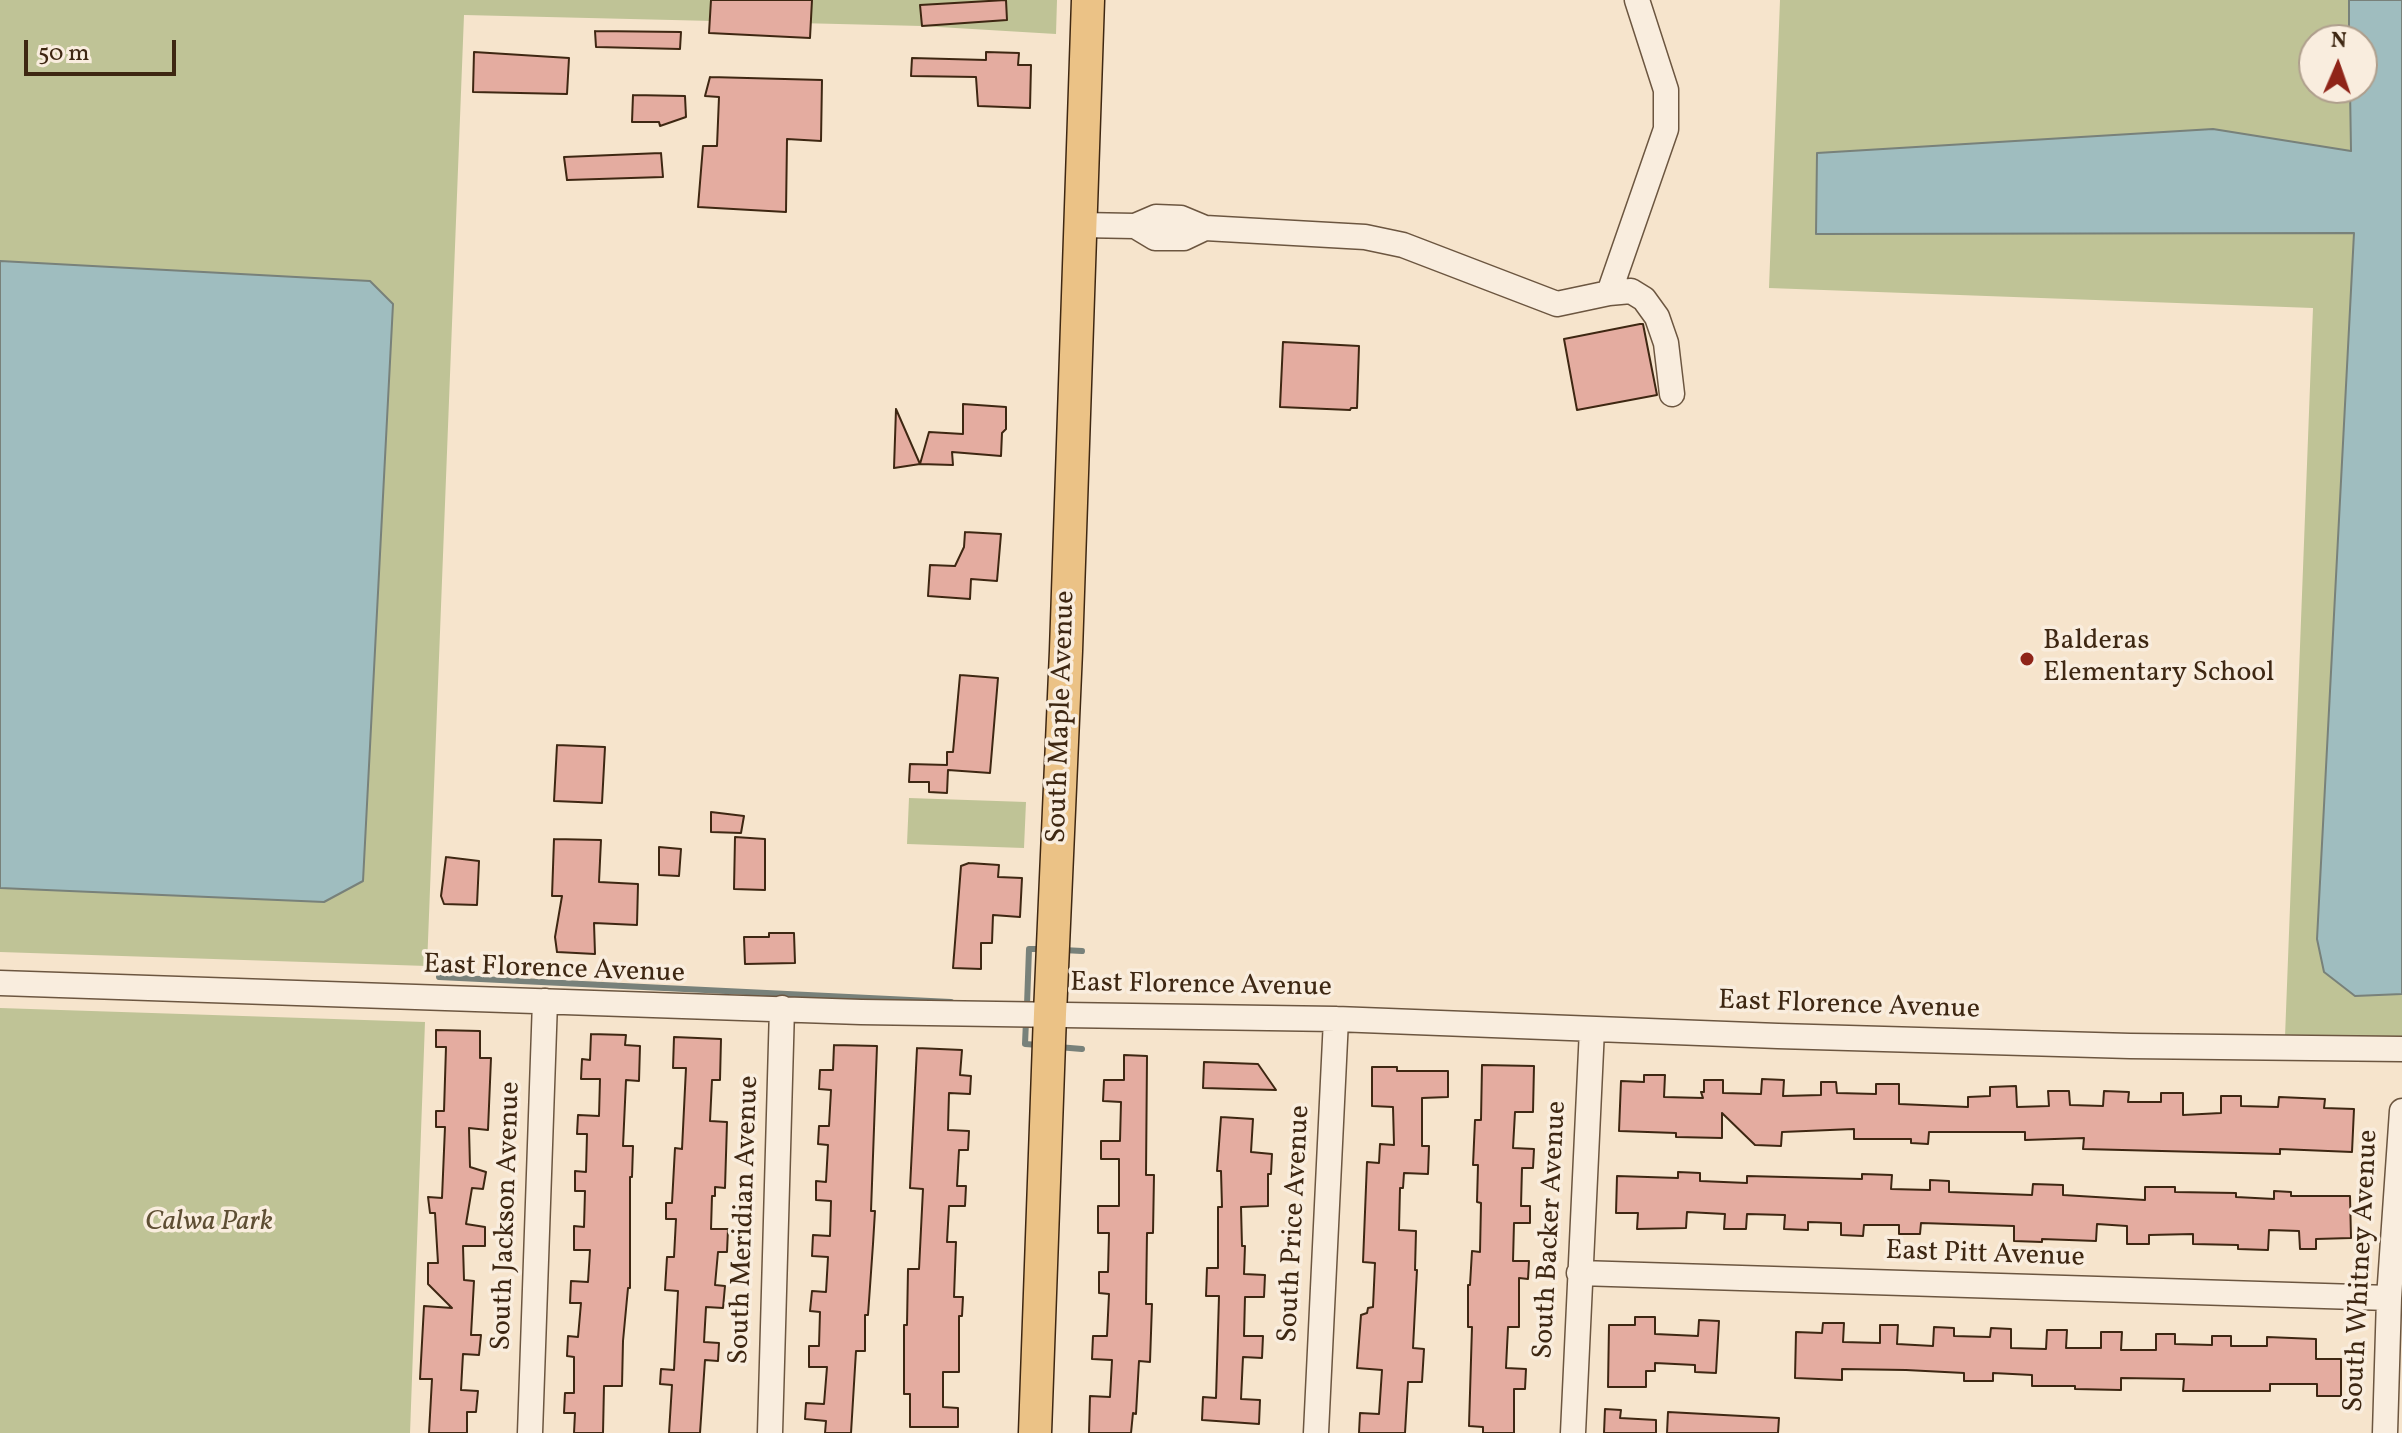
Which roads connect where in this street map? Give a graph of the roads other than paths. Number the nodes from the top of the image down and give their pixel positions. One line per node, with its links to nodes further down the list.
1 (1088, 0): 3 (main road, South Maple Avenue)
2 (1637, 0): 4 (street)
3 (1080, 225): 4 (street); 9 (main road, South Maple Avenue)
4 (1609, 293): 5 (street)
5 (1672, 394)
6 (0, 983): 7 (street, East Florence Avenue)
7 (545, 1001): 8 (street, East Florence Avenue); 16 (street, South Jackson Avenue)
8 (782, 1008): 9 (street, East Florence Avenue); 17 (street, South Meridian Avenue)
9 (1050, 1014): 10 (street, East Florence Avenue); 18 (main road, South Maple Avenue)
10 (1336, 1019): 11 (street, East Florence Avenue); 19 (street, South Price Avenue)
11 (1592, 1029): 12 (street, East Florence Avenue); 14 (street, South Backer Avenue)
12 (2402, 1049)
13 (2402, 1111): 15 (street, South Whitney Avenue)
14 (1579, 1273): 15 (street, East Pitt Avenue); 20 (street, South Backer Avenue)
15 (2389, 1298): 21 (street, South Whitney Avenue)
16 (530, 1433)
17 (770, 1433)
18 (1035, 1433)
19 (1316, 1433)
20 (1573, 1433)
21 (2385, 1433)

